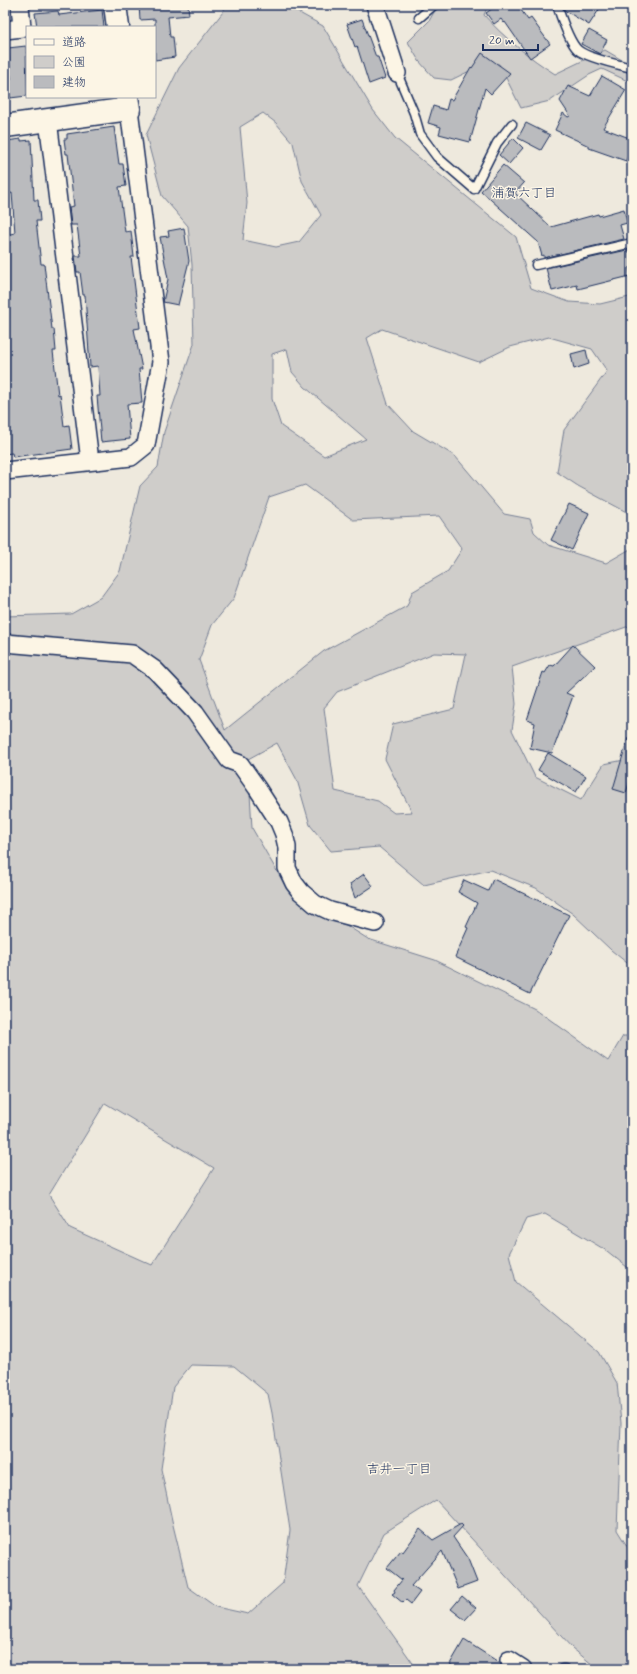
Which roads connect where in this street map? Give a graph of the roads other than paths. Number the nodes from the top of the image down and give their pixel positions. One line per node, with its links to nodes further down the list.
1 (20, 5): 8 (street)
2 (115, 5): 7 (street)
3 (375, 5): 10 (street)
4 (434, 5): 6 (lane)
5 (557, 5): 9 (lane)
6 (419, 18)
7 (118, 26)
8 (5, 30)
9 (632, 68)
10 (397, 73): 13 (lane)
11 (128, 103): 12 (street); 17 (street)
12 (48, 120): 14 (street); 17 (street)
13 (512, 124)
14 (5, 126)
15 (632, 243): 16 (lane)
16 (536, 265)
17 (90, 461): 18 (street)
18 (5, 471)
19 (5, 643): 20 (street)
20 (375, 923)
21 (509, 1660): 22 (street)
22 (523, 1669)
23 (562, 1669): 24 (lane)
24 (565, 1669)

